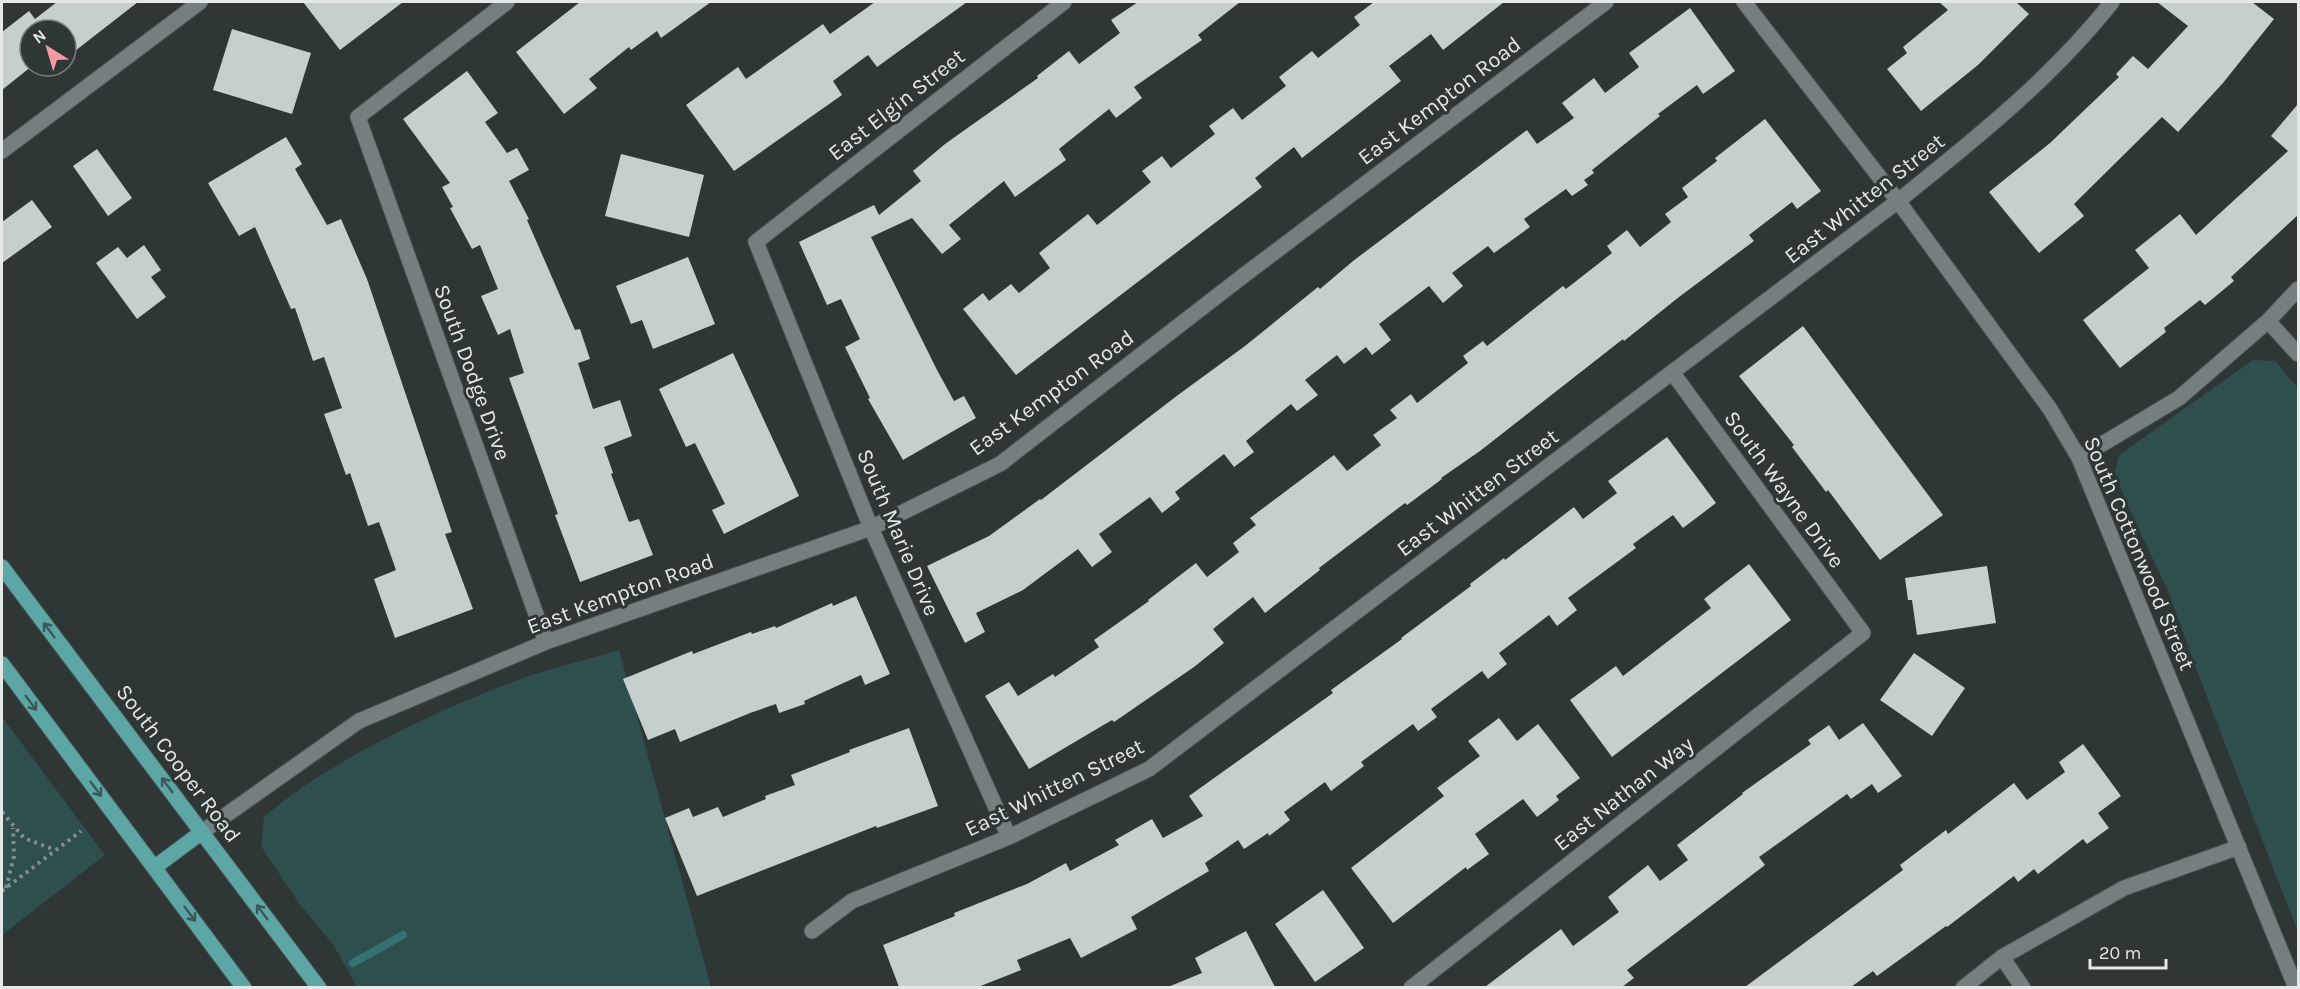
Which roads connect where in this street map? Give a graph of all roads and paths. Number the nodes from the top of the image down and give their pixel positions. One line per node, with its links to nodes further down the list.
1 (200, 2): 7 (street)
2 (507, 2): 18 (street, South Dodge Drive)
3 (1064, 2): 9 (street, East Elgin Street)
4 (1606, 2): 15 (street, East Kempton Road)
5 (1744, 2): 8 (street, South Cottonwood Street)
6 (2112, 2): 8 (street, East Whitten Street)
7 (2, 151)
8 (1898, 201): 13 (street, East Whitten Street); 14 (street, South Cottonwood Street)
9 (756, 242): 15 (street, South Marie Drive)
10 (2298, 289): 11 (street)
11 (2268, 321): 12 (street); 14 (street)
12 (2298, 354)
13 (1672, 372): 17 (street, South Wayne Drive); 24 (street, East Whitten Street)
14 (2079, 458): 25 (street, South Cottonwood Street)
15 (871, 528): 18 (street, East Kempton Road); 24 (street, South Marie Drive)
16 (2, 567): 23 (main road, South Cooper Road, one-way to 16)
17 (1863, 633): 34 (street, East Nathan Way)
18 (546, 642): 23 (street, East Kempton Road)
19 (2, 664): 27 (main road, one-way to 27)
20 (2, 812): 21 (path)
21 (12, 827): 26 (path); 28 (path)
22 (81, 831): 26 (path)
23 (202, 832): 27 (main road); 33 (main road, South Cooper Road, one-way to 23)
24 (1009, 837): 30 (street, East Whitten Street)
25 (2239, 847): 31 (street); 37 (street, South Cottonwood Street)
26 (56, 850): 28 (path)
27 (155, 867): 32 (main road, one-way to 32)
28 (6, 888): 29 (path)
29 (2, 891)
30 (812, 931)
31 (2002, 957): 35 (street); 36 (street)
32 (244, 987)
33 (319, 987)
34 (1410, 987)
35 (1963, 987)
36 (2023, 987)
37 (2296, 987)

